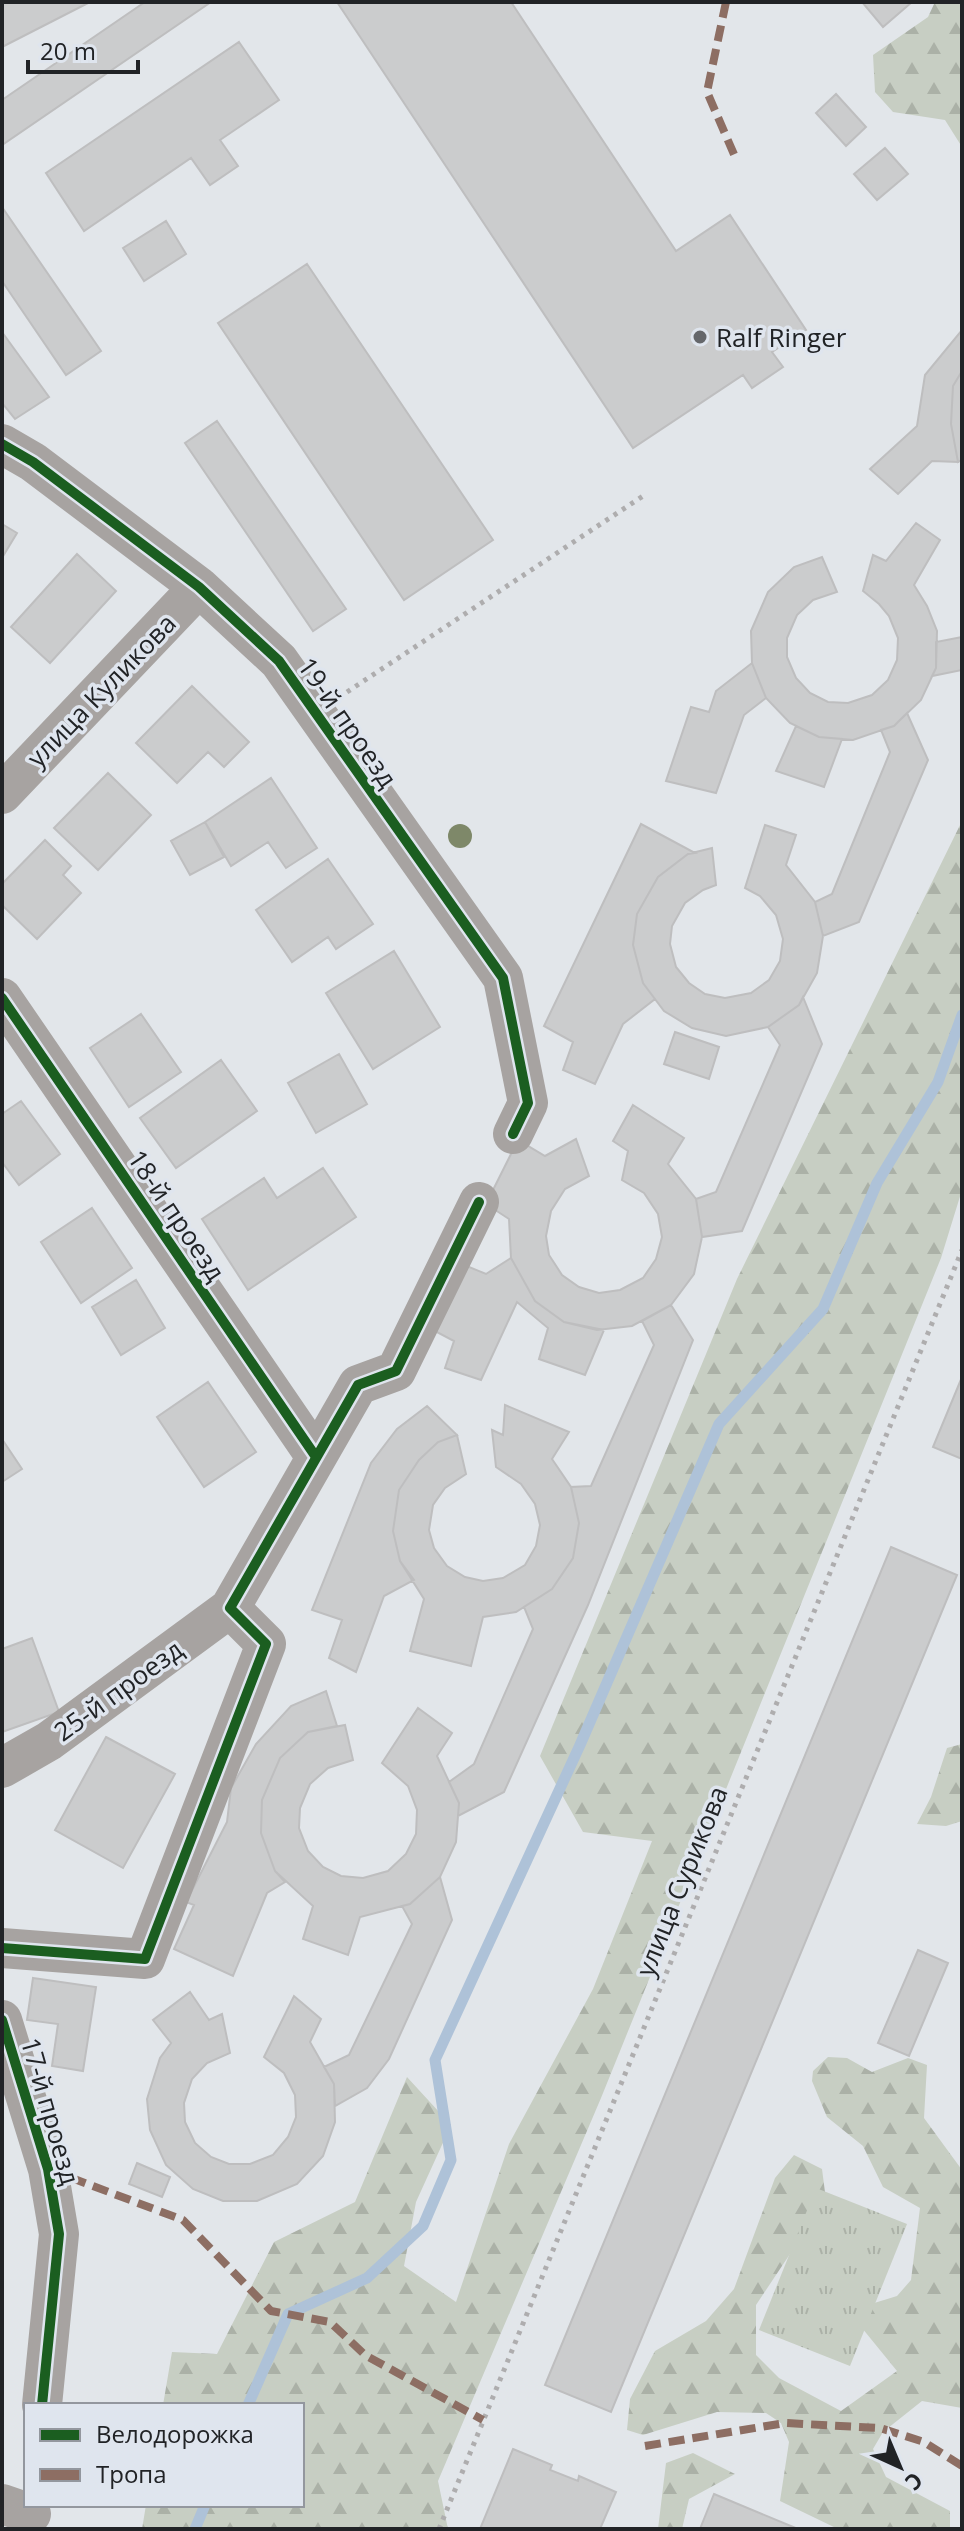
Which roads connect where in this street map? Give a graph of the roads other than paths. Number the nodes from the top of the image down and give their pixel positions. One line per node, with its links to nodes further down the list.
1 (2, 444): 2 (street, 19-й проезд)
2 (199, 587): 3 (street, улица Куликова); 5 (street, 19-й проезд)
3 (2, 794)
4 (2, 998): 7 (street, 18-й проезд)
5 (513, 1134)
6 (479, 1202): 7 (street)
7 (316, 1457): 8 (street)
8 (230, 1608): 9 (street, 25-й проезд); 10 (street)
9 (2, 1768)
10 (2, 1948)
11 (2, 2020): 12 (street, 17-й проезд)
12 (42, 2403)

